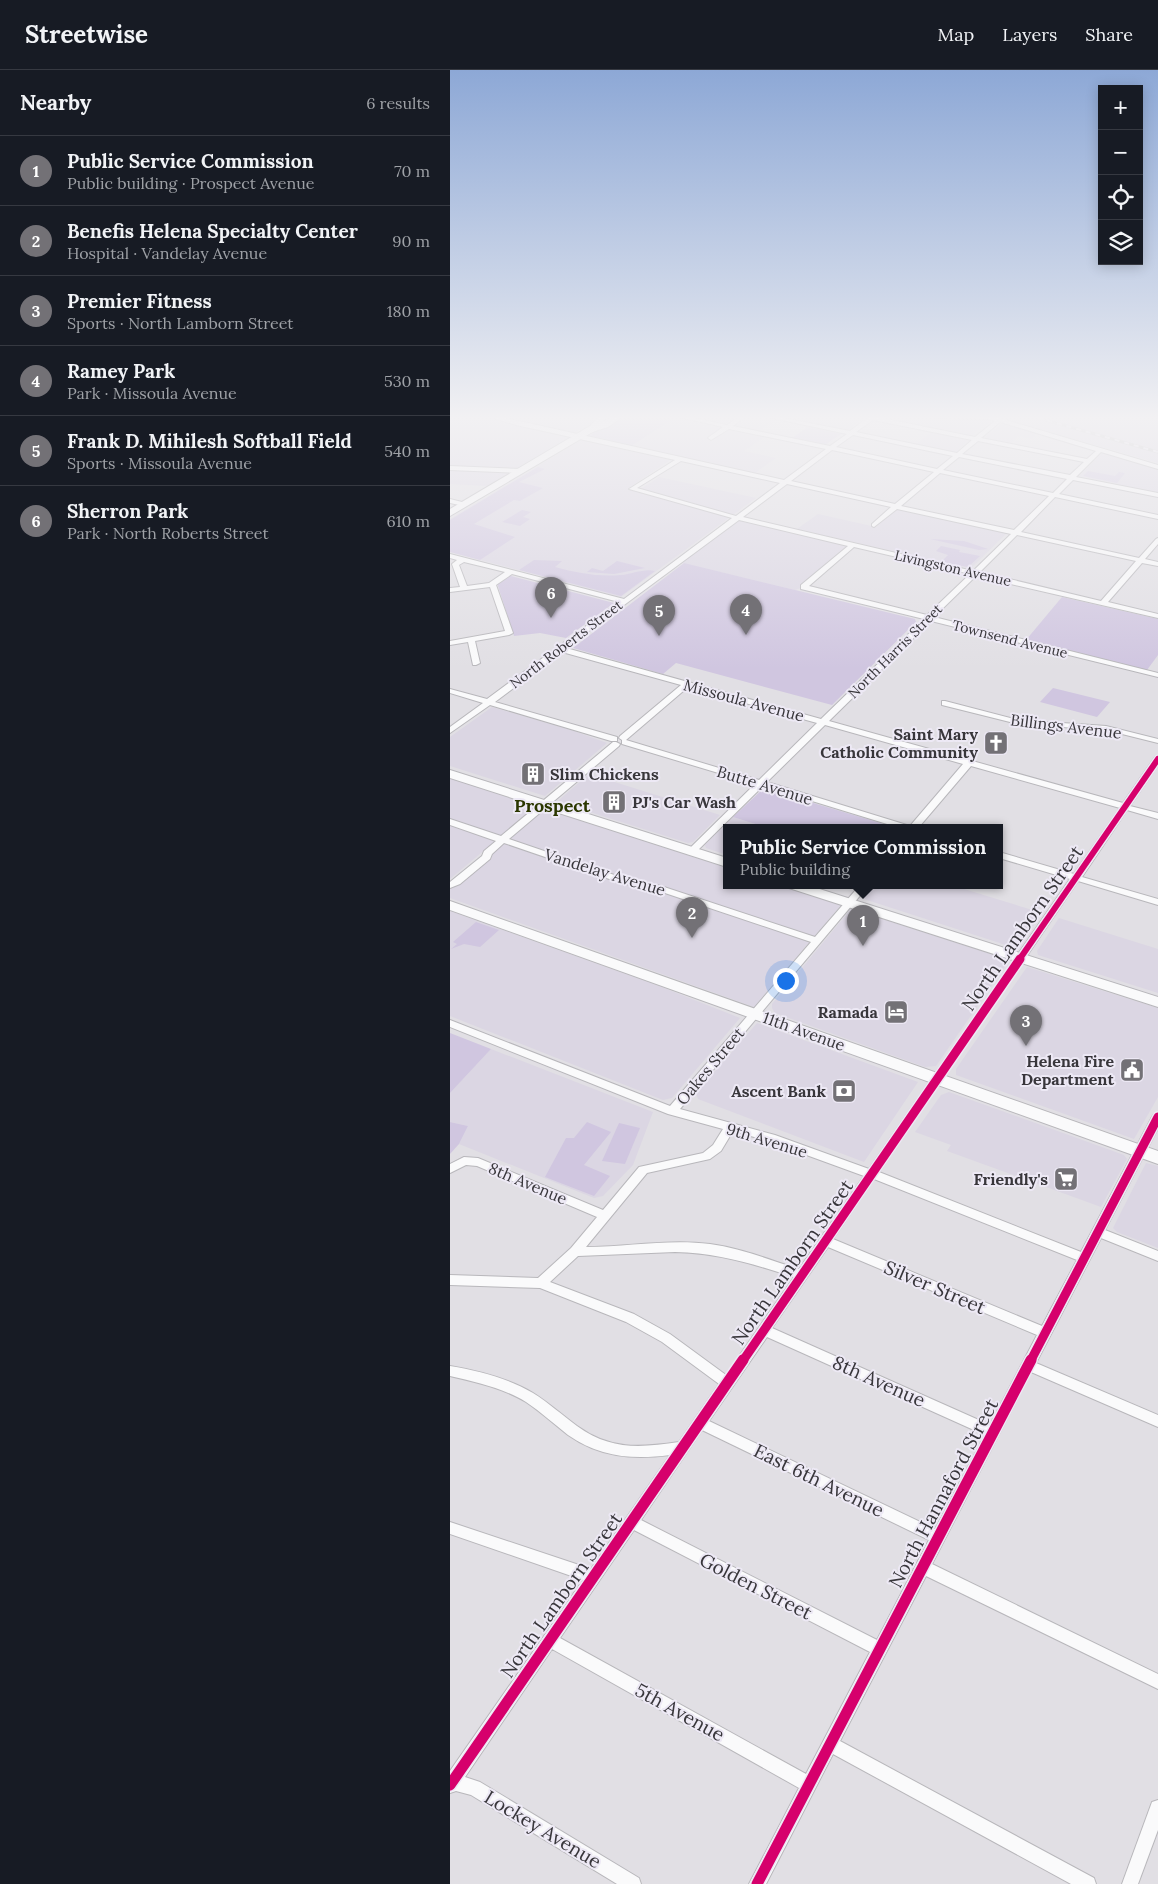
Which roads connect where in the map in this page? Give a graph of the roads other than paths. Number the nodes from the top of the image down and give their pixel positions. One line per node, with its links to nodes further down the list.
1 (472, 500): 9 (highway)
2 (671, 500): 13 (street, Livingston Avenue)
3 (762, 500): 13 (street, North Roberts Street)
4 (864, 500): 10 (street)
5 (906, 500): 10 (street)
6 (1049, 500): 15 (street, North Harris Street)
7 (1076, 500): 12 (street)
8 (450, 501): 9 (street)
9 (464, 504): 11 (highway)
10 (897, 507): 14 (street); 15 (street)
11 (450, 513)
12 (1158, 517)
13 (738, 518): 17 (street, Livingston Avenue); 27 (street, North Roberts Street)
14 (874, 526)
15 (1016, 533): 20 (street); 23 (street, North Harris Street)
16 (1158, 540): 20 (street)
17 (853, 545): 23 (street, Livingston Avenue); 30 (street, Townsend Avenue)
18 (450, 556): 19 (street)
19 (462, 560): 22 (street); 25 (street)
20 (1141, 560): 21 (street); 28 (street)
21 (1158, 564)
22 (510, 572): 24 (street); 27 (street)
23 (974, 573): 28 (street, Livingston Avenue); 30 (street, North Harris Street)
24 (491, 585): 25 (street); 31 (street)
25 (464, 588): 26 (street)
26 (450, 590)
27 (624, 601): 33 (street, North Roberts Street)
28 (1103, 603): 29 (street, Livingston Avenue)
29 (1158, 616)
30 (928, 618): 35 (street, Townsend Avenue); 40 (street, North Harris Street)
31 (470, 640): 32 (street); 34 (street)
32 (450, 643)
33 (560, 649): 36 (street, Missoula Avenue); 38 (street, North Roberts Street)
34 (476, 663)
35 (1158, 675)
36 (686, 685): 40 (street, Missoula Avenue); 42 (street)
37 (450, 691): 38 (street, Butte Avenue)
38 (489, 702): 41 (street, North Roberts Street); 42 (street, Butte Avenue)
39 (945, 703): 43 (street, Billings Avenue)
40 (823, 722): 45 (street, Missoula Avenue); 47 (street, North Harris Street)
41 (450, 731)
42 (619, 741): 47 (street, Butte Avenue); 48 (street)
43 (1158, 741)
44 (1158, 760): 49 (street, North Lamborn Street)
45 (969, 763): 49 (street, Missoula Avenue); 53 (street)
46 (450, 774): 48 (highway)
47 (760, 784): 52 (street, Butte Avenue); 55 (street, North Harris Street)
48 (545, 805): 54 (street); 55 (highway)
49 (1126, 807): 50 (street, Missoula Avenue); 58 (street, North Lamborn Street)
50 (1158, 816)
51 (450, 822): 54 (street, Vandelay Avenue)
52 (896, 824)
53 (917, 824)
54 (503, 840): 59 (street); 65 (street, Vandelay Avenue)
55 (691, 852): 57 (highway)
56 (1003, 856): 58 (street)
57 (723, 862)
58 (1077, 878): 62 (street); 66 (street, North Lamborn Street)
59 (451, 884)
60 (806, 889): 63 (highway)
61 (862, 889): 63 (street, Oakes Street)
62 (1158, 902)
63 (850, 903): 65 (street, Oakes Street); 66 (highway)
64 (450, 905): 68 (highway, 11th Avenue)
65 (816, 942): 68 (street, Oakes Street)
66 (1021, 958): 67 (highway); 70 (street, North Lamborn Street)
67 (1158, 1002)
68 (754, 1014): 70 (highway, 11th Avenue); 71 (street, Oakes Street)
69 (450, 1023): 71 (street, 9th Avenue)
70 (938, 1079): 74 (highway, 11th Avenue); 77 (street, North Lamborn Street)
71 (672, 1111): 73 (street, 9th Avenue)
72 (1158, 1117): 74 (street, North Hannaford Street)
73 (729, 1128): 77 (street, 9th Avenue); 78 (street)
74 (1140, 1152): 75 (highway, 11th Avenue); 79 (street, North Hannaford Street)
75 (1158, 1158)
76 (450, 1168): 78 (street, 8th Avenue)
77 (872, 1174): 80 (street, North Lamborn Street); 83 (street, 9th Avenue)
78 (604, 1215): 81 (street)
79 (1098, 1232): 82 (street); 83 (street, North Hannaford Street)
80 (826, 1241): 84 (street, North Lamborn Street); 88 (street, Silver Street)
81 (574, 1251): 84 (street); 86 (street)
82 (1158, 1256)
83 (1084, 1258): 88 (street, North Hannaford Street)
84 (802, 1275): 87 (street, North Lamborn Street)
85 (450, 1280): 86 (street)
86 (541, 1283): 91 (street)
87 (764, 1330): 91 (street, North Lamborn Street); 94 (street, 8th Avenue)
88 (1045, 1333): 89 (street, North Hannaford Street)
89 (1028, 1366): 92 (street); 94 (street, North Hannaford Street)
90 (450, 1371): 95 (street)
91 (727, 1383): 93 (street, North Lamborn Street)
92 (1158, 1421)
93 (700, 1423): 95 (street, North Lamborn Street); 98 (street, East 6th Avenue)
94 (993, 1432): 98 (street, North Hannaford Street)
95 (683, 1447): 96 (street, North Lamborn Street)
96 (632, 1522): 100 (street, North Lamborn Street); 102 (street, Golden Street)
97 (450, 1528): 100 (street)
98 (938, 1537): 99 (street, North Hannaford Street)
99 (923, 1567): 102 (street, North Hannaford Street); 103 (street)
100 (594, 1577): 101 (street, North Lamborn Street)
101 (550, 1640): 105 (street, North Lamborn Street); 106 (street, 5th Avenue)
102 (880, 1649): 104 (street, North Hannaford Street)
103 (1158, 1682)
104 (830, 1744): 106 (street, North Hannaford Street); 110 (street)
105 (451, 1783): 108 (street, Lockey Avenue)
106 (809, 1785): 109 (street, North Hannaford Street)
107 (1158, 1808): 111 (street)
108 (633, 1884)
109 (757, 1884)
110 (1088, 1884)
111 (1130, 1884)

